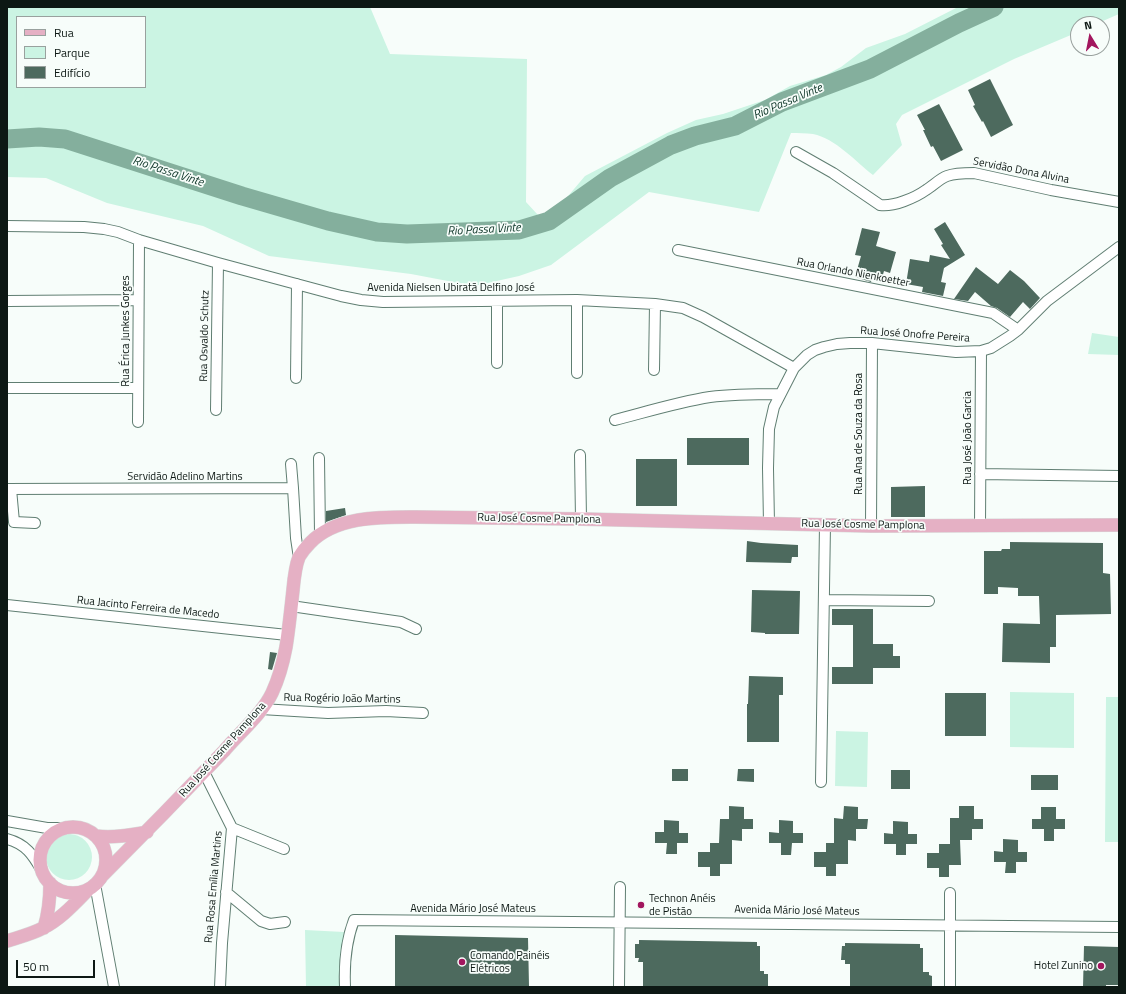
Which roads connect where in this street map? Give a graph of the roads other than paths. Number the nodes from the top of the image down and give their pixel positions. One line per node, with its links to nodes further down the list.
1 (796, 152): 2 (street, Servidão Dona Alvina)
2 (1119, 202)
3 (7, 226): 4 (street, Avenida Nielsen Ubiratã Delfino José)
4 (140, 240): 7 (street, Avenida Nielsen Ubiratã Delfino José); 9 (street, Rua Érica Junkes Gorges)
5 (1119, 247): 14 (street, Rua José Onofre Pereira)
6 (678, 250): 14 (street, Rua Orlando Nienkoetter)
7 (218, 263): 8 (street, Avenida Nielsen Ubiratã Delfino José); 25 (street, Rua Osvaldo Schutz)
8 (297, 284): 12 (street, Avenida Nielsen Ubiratã Delfino José); 21 (street)
9 (138, 300): 11 (street); 23 (street, Rua Érica Junkes Gorges)
10 (577, 300): 12 (street, Avenida Nielsen Ubiratã Delfino José); 13 (street, Avenida Nielsen Ubiratã Delfino José); 20 (street)
11 (7, 301)
12 (497, 301): 17 (street)
13 (655, 304): 18 (street, Avenida Nielsen Ubiratã Delfino José); 19 (street)
14 (1018, 330): 16 (street, Rua José Onofre Pereira)
15 (872, 342): 16 (street, Rua José Onofre Pereira); 18 (street, Rua José Onofre Pereira); 40 (street, Rua Ana de Souza da Rosa)
16 (981, 351): 31 (street, Rua José João Garcia)
17 (497, 363)
18 (794, 368): 24 (street, Rua José Onofre Pereira)
19 (654, 370)
20 (578, 372)
21 (296, 378)
22 (7, 388): 23 (street)
23 (138, 388): 27 (street, Rua Érica Junkes Gorges)
24 (780, 394): 26 (street); 37 (street, Rua José Onofre Pereira)
25 (216, 410)
26 (614, 420)
27 (138, 422)
28 (580, 455): 35 (street)
29 (319, 458): 42 (street)
30 (292, 464): 33 (street)
31 (980, 474): 32 (street); 41 (street, Rua José João Garcia)
32 (1119, 476)
33 (293, 488): 34 (street, Servidão Adelino Martins); 43 (street)
34 (9, 489): 36 (street)
35 (581, 519): 37 (main road, Rua José Cosme Pamplona); 42 (main road, Rua José Cosme Pamplona)
36 (35, 523)
37 (769, 524): 38 (main road, Rua José Cosme Pamplona)
38 (825, 525): 40 (main road, Rua José Cosme Pamplona); 44 (street)
39 (1119, 525): 41 (main road, Rua José Cosme Pamplona)
40 (871, 526): 41 (main road, Rua José Cosme Pamplona)
41 (980, 526)
42 (320, 534): 43 (main road, Rua José Cosme Pamplona)
43 (299, 558): 47 (main road, Rua José Cosme Pamplona)
44 (824, 600): 45 (street); 53 (street)
45 (929, 601)
46 (7, 605): 49 (street, Rua Jacinto Ferreira de Macedo)
47 (291, 606): 48 (street); 49 (main road, Rua José Cosme Pamplona)
48 (416, 629)
49 (287, 635): 50 (main road, Rua José Cosme Pamplona)
50 (261, 710): 51 (street, Rua Rogério João Martins); 52 (main road, Rua José Cosme Pamplona)
51 (423, 713)
52 (204, 772): 56 (street, Rua Rosa Emília Martins); 57 (main road, Rua José Cosme Pamplona)
53 (821, 782)
54 (7, 821): 55 (street)
55 (67, 828): 58 (main road); 61 (main road)
56 (232, 828): 60 (street); 65 (street, Rua Rosa Emília Martins)
57 (147, 832): 58 (main road); 62 (main road, Rua José Cosme Pamplona)
58 (96, 836): 62 (main road)
59 (7, 839): 61 (street)
60 (284, 849)
61 (42, 871): 63 (main road)
62 (95, 883): 63 (main road); 71 (main road, Rua José Cosme Pamplona); 73 (street)
63 (50, 884): 71 (main road)
64 (620, 887): 68 (street)
65 (226, 892): 67 (street); 74 (street, Rua Rosa Emília Martins)
66 (950, 893): 69 (street)
67 (285, 922)
68 (620, 922): 69 (street, Avenida Mário José Mateus); 75 (street, Avenida Mário José Mateus); 76 (street)
69 (950, 925): 70 (street, Avenida Mário José Mateus); 77 (street)
70 (1119, 927)
71 (44, 928): 72 (main road, Rua José Cosme Pamplona)
72 (7, 941)
73 (114, 987)
74 (220, 987)
75 (345, 987)
76 (619, 987)
77 (950, 987)

